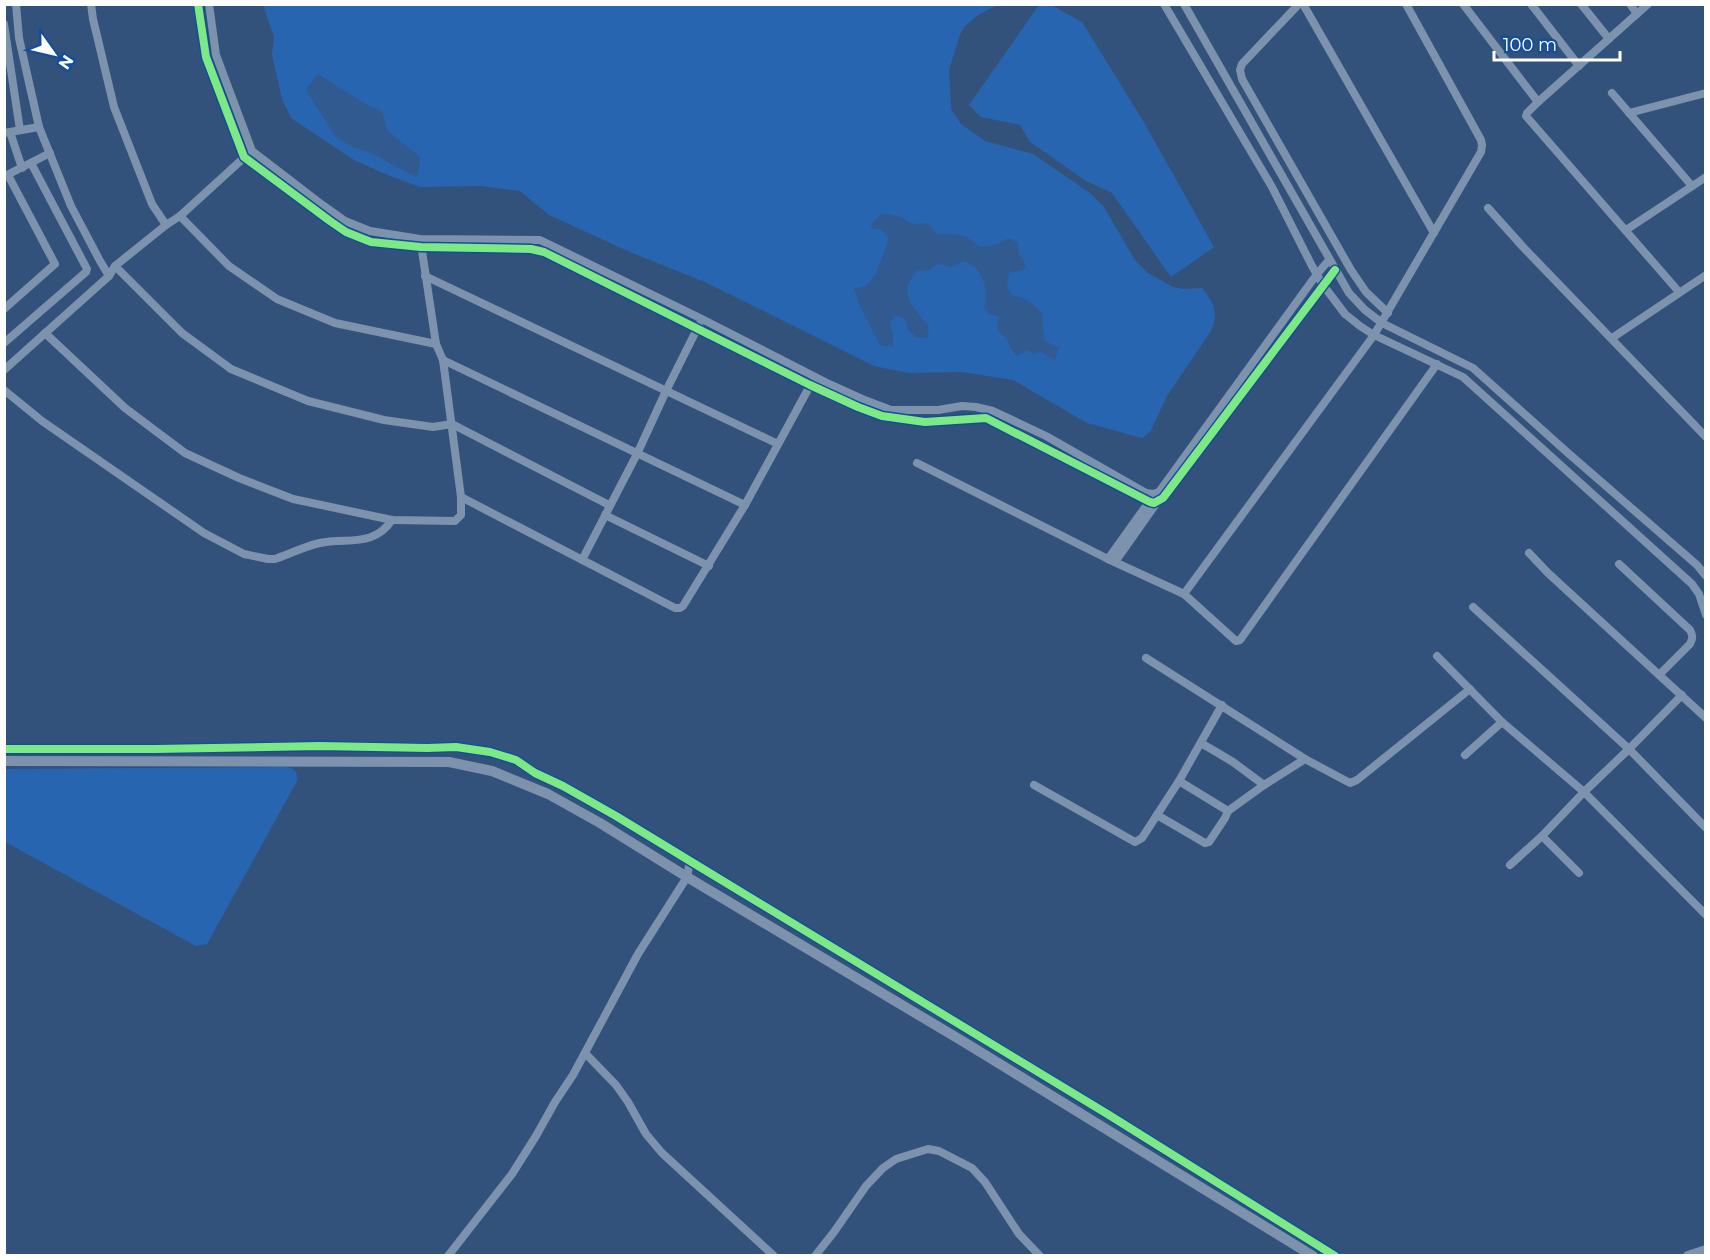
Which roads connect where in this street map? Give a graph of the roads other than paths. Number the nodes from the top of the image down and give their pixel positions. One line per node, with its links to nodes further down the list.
1 (16, 4): 24 (street)
2 (91, 4): 37 (street)
3 (198, 4): 29 (street)
4 (208, 4): 27 (street)
5 (1164, 4): 18 (street)
6 (1184, 4): 17 (street)
7 (1301, 4): 39 (street); 51 (street)
8 (1406, 4): 39 (street)
9 (1462, 4): 22 (street)
10 (1531, 4): 19 (street)
11 (1581, 4): 16 (street)
12 (1630, 4): 14 (street)
13 (1648, 4): 14 (street)
14 (1637, 14): 16 (street)
15 (4, 24): 25 (street)
16 (1609, 39): 19 (street)
17 (1209, 49): 18 (street); 41 (street)
18 (1196, 58): 44 (street)
19 (1579, 66): 22 (street)
20 (1612, 93): 23 (street)
21 (1704, 94): 23 (street)
22 (1538, 102): 38 (street)
23 (1629, 113): 34 (street)
24 (39, 127): 25 (street); 28 (street)
25 (20, 130): 26 (street)
26 (7, 133): 31 (street)
27 (252, 151): 29 (street); 40 (street)
28 (50, 153): 30 (street); 46 (street)
29 (244, 157): 36 (street); 40 (street)
30 (31, 163): 31 (street); 58 (street)
31 (21, 168): 32 (street)
32 (6, 176): 50 (street)
33 (1706, 177): 34 (street)
34 (1692, 186): 38 (street)
35 (1488, 208): 57 (street)
36 (180, 216): 37 (street); 59 (street)
37 (166, 225): 42 (street)
38 (1626, 230): 49 (street)
39 (1434, 233): 51 (street)
40 (420, 243): 47 (street); 52 (street); 54 (street)
41 (1329, 260): 43 (street); 44 (street)
42 (116, 267): 46 (street); 66 (street)
43 (1335, 270): 48 (street); 53 (street)
44 (1317, 274): 48 (street); 72 (street)
45 (1706, 275): 49 (street)
46 (109, 276): 55 (street)
47 (425, 276): 59 (street); 65 (street)
48 (1323, 285): 56 (street); 72 (street)
49 (1679, 292): 57 (street)
50 (5, 308)
51 (1388, 314): 53 (street)
52 (702, 319): 54 (street); 63 (street)
53 (1382, 323): 56 (street); 82 (street)
54 (698, 328): 63 (street); 65 (street)
55 (45, 333): 62 (street); 76 (street)
56 (1374, 335): 61 (street); 83 (street)
57 (1612, 338): 67 (street)
58 (4, 343)
59 (436, 344): 60 (street)
60 (442, 360): 66 (street); 69 (street)
61 (1437, 364): 83 (street); 85 (street)
62 (4, 370)
63 (813, 381): 68 (street); 72 (street); 72 (street)
64 (4, 390): 76 (street)
65 (666, 391): 68 (street); 69 (street)
66 (452, 424): 71 (street); 73 (street)
67 (1706, 437)
68 (778, 444): 74 (street)
69 (637, 454): 73 (street); 74 (street)
70 (918, 463): 79 (street)
71 (461, 497): 76 (street); 78 (street)
72 (1155, 497): 79 (street)
73 (609, 505): 75 (street)
74 (745, 506): 81 (street)
75 (605, 515): 78 (street); 81 (street)
76 (392, 520)
77 (1529, 553): 88 (street)
78 (582, 560): 81 (street)
79 (1112, 560): 83 (street)
80 (1619, 564): 88 (street)
81 (709, 566)
82 (1706, 576)
83 (1184, 594)
84 (1473, 607): 97 (street)
85 (1706, 615)
86 (1437, 656): 89 (street)
87 (1146, 658): 91 (street)
88 (1659, 675): 90 (street)
89 (1470, 689): 93 (street); 99 (street)
90 (1682, 695): 92 (street); 97 (street)
91 (1222, 705): 94 (street); 99 (street)
92 (1706, 718)
93 (1502, 722): 98 (street); 105 (street)
94 (1201, 743): 102 (street); 104 (street)
95 (4, 749): 96 (street)
96 (114, 749): 101 (street); 110 (street)
97 (1629, 749): 105 (street); 108 (street)
98 (1465, 755)
99 (1305, 759): 104 (street)
100 (4, 762): 101 (street)
101 (114, 762): 113 (street)
102 (1179, 781): 106 (street); 107 (street)
103 (1034, 785): 107 (street)
104 (1264, 785): 106 (street)
105 (1584, 792): 109 (street); 114 (street)
106 (1228, 811): 107 (street)
107 (1157, 815)
108 (1706, 828)
109 (1542, 836): 111 (street); 112 (street)
110 (690, 861): 113 (street); 122 (street)
111 (1510, 865)
112 (1579, 873)
113 (687, 877): 115 (street); 121 (street)
114 (1706, 915)
115 (585, 1053): 117 (street); 118 (street)
116 (1706, 1250): 123 (street)
117 (448, 1256)
118 (774, 1256)
119 (815, 1256): 120 (street)
120 (1040, 1256)
121 (1313, 1256)
122 (1335, 1256)
123 (1689, 1256)

